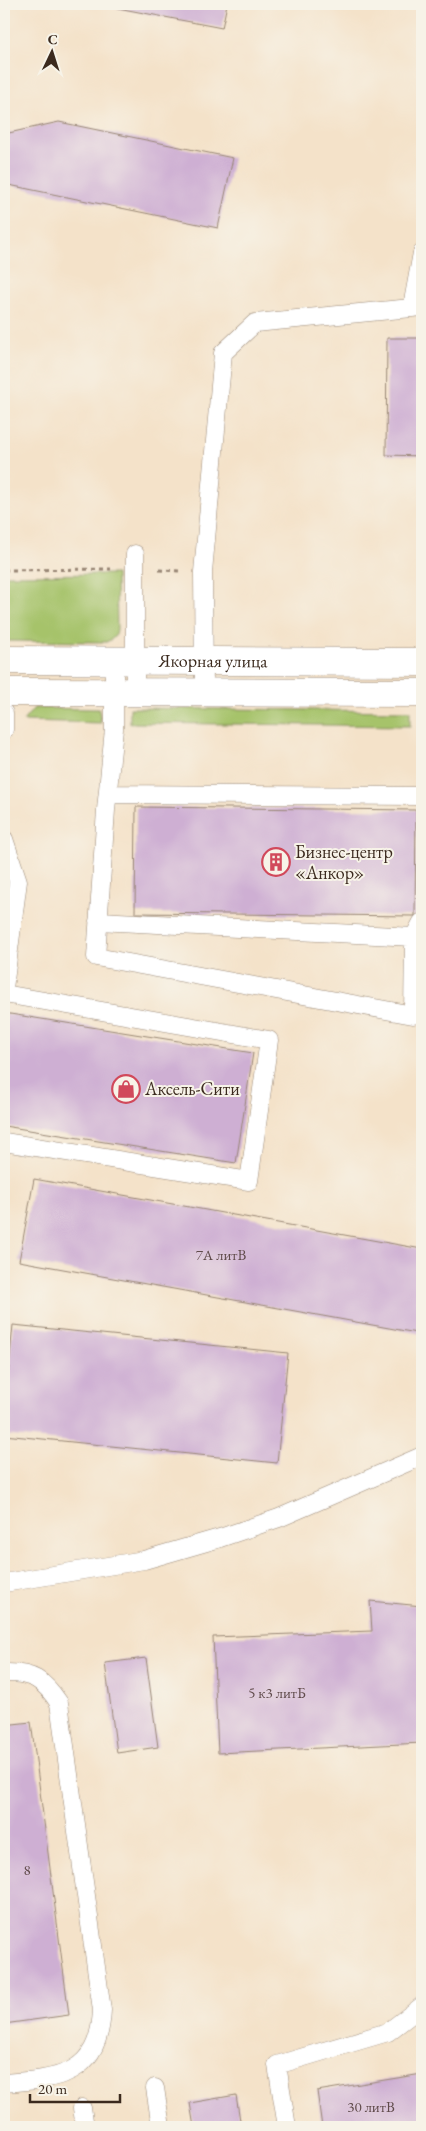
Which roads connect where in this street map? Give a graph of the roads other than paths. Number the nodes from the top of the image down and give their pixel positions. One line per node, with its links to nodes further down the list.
1 (422, 253): 2 (lane)
2 (417, 307): 6 (lane)
3 (135, 562): 5 (lane)
4 (4, 660): 5 (street, Якорная улица)
5 (125, 661): 6 (street, Якорная улица); 9 (lane)
6 (204, 662): 7 (street, Якорная улица); 10 (lane)
7 (422, 662)
8 (4, 692): 9 (street, Якорная улица)
9 (125, 692): 10 (street, Якорная улица); 14 (lane)
10 (204, 692): 11 (street, Якорная улица)
11 (422, 693)
12 (4, 713): 13 (lane)
13 (4, 730)
14 (108, 794): 15 (lane); 17 (lane)
15 (422, 796)
16 (4, 840): 20 (lane)
17 (98, 921): 19 (lane); 19 (lane)
18 (422, 922): 19 (lane)
19 (414, 938)
20 (4, 988)
21 (4, 994): 22 (lane)
22 (4, 1142)
23 (422, 1456): 24 (lane)
24 (4, 1583)
25 (4, 1673): 27 (lane)
26 (422, 2006): 32 (lane)
27 (4, 2083)
28 (155, 2088): 31 (lane)
29 (82, 2108): 30 (lane)
30 (85, 2127)
31 (161, 2127)
32 (286, 2127)

